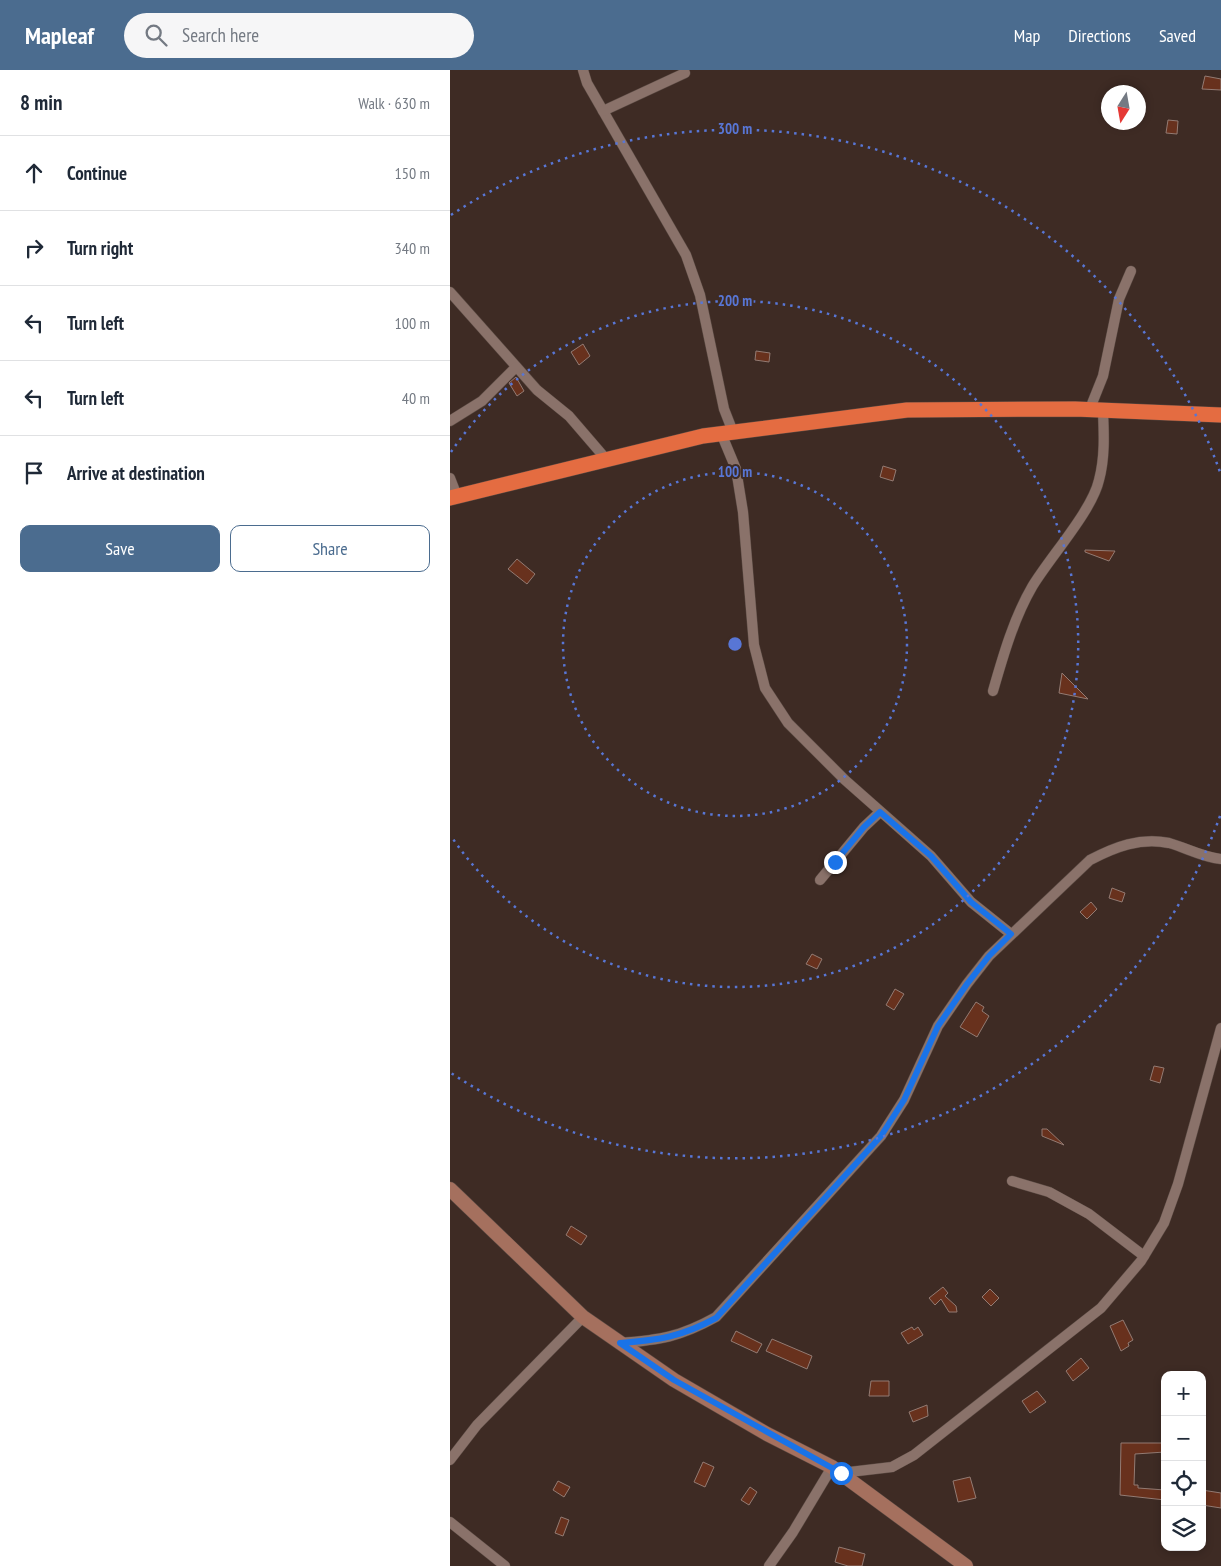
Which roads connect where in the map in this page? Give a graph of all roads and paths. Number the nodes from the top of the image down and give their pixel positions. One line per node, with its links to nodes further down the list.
1 (583, 70): 3 (street)
2 (686, 73): 3 (street)
3 (603, 111): 10 (street)
4 (1131, 272): 7 (street)
5 (450, 292): 6 (street)
6 (516, 367): 9 (street); 11 (street)
7 (1096, 411): 8 (highway); 10 (highway); 14 (street)
8 (1221, 415)
9 (450, 422)
10 (727, 433): 11 (highway); 15 (street)
11 (606, 459): 13 (highway)
12 (450, 478): 13 (street)
13 (453, 497)
14 (993, 691)
15 (880, 812): 17 (street); 18 (street)
16 (1221, 859): 18 (street)
17 (820, 880)
18 (1011, 934): 24 (street)
19 (1221, 1028): 22 (street)
20 (1012, 1182): 22 (street)
21 (450, 1189): 23 (street)
22 (1144, 1256): 26 (street)
23 (583, 1317): 24 (street); 25 (street)
24 (620, 1343): 26 (street)
25 (450, 1460)
26 (836, 1470): 29 (street); 30 (street)
27 (450, 1522): 28 (street)
28 (505, 1566)
29 (769, 1566)
30 (966, 1566)

